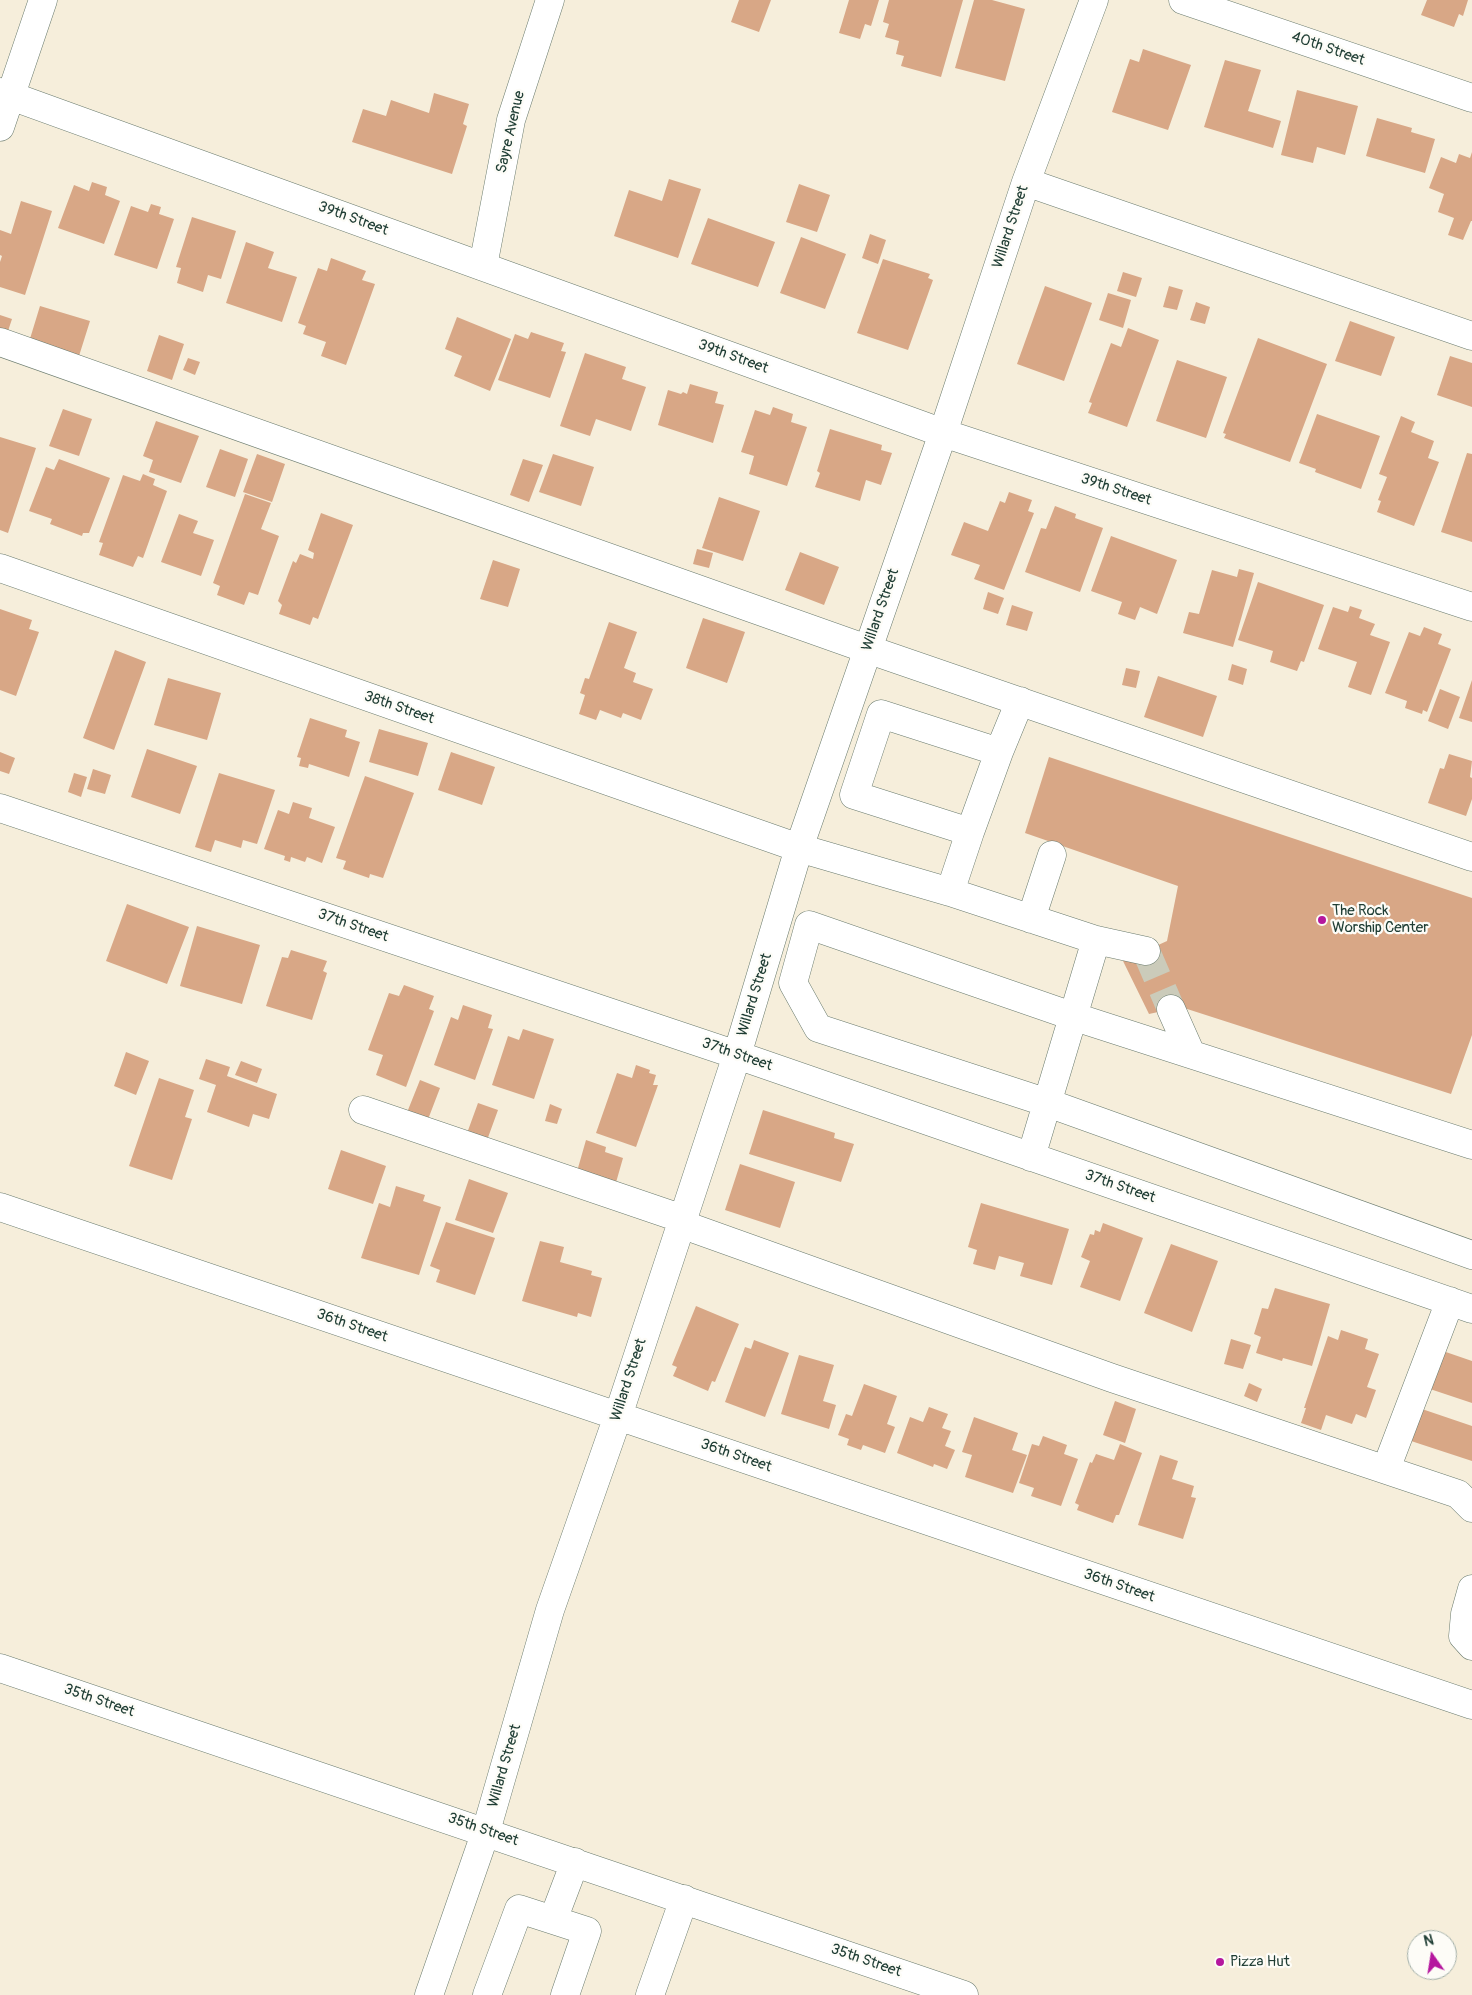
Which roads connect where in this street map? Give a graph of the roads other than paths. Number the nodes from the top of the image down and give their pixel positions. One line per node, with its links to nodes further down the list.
1 (43, 0): 5 (street)
2 (550, 0): 9 (street, Sayre Avenue)
3 (1094, 0): 8 (street, Willard Street)
4 (1183, 0): 6 (street, 40th Street)
5 (6, 93): 7 (street); 9 (street, 39th Street)
6 (1472, 98)
7 (0, 127)
8 (1026, 182): 10 (street); 12 (street, Willard Street)
9 (483, 266): 12 (street, 39th Street)
10 (1472, 336)
11 (0, 342): 15 (street)
12 (943, 433): 14 (street, 39th Street); 15 (street, Willard Street)
13 (0, 568): 20 (street, 38th Street)
14 (1472, 606)
15 (867, 649): 16 (street); 20 (street, Willard Street)
16 (1020, 701): 17 (street); 22 (street)
17 (1000, 752): 19 (street); 19 (street)
18 (0, 808): 30 (street, 37th Street)
19 (970, 832): 23 (street)
20 (798, 848): 23 (street, 38th Street); 30 (street, Willard Street)
21 (1052, 856): 24 (street)
22 (1472, 857)
23 (950, 892): 24 (street, 38th Street)
24 (1031, 919): 25 (street, 38th Street)
25 (1096, 940): 26 (street, 38th Street); 28 (street)
26 (1146, 951)
27 (1171, 1009): 29 (street)
28 (1075, 1017): 29 (street); 31 (street); 31 (street)
29 (1191, 1054): 33 (street)
30 (737, 1055): 34 (street, 37th Street); 36 (street, Willard Street)
31 (1048, 1102): 34 (street); 37 (street)
32 (363, 1110): 36 (street)
33 (1472, 1145)
34 (1031, 1157): 38 (street, 37th Street)
35 (0, 1207): 39 (street, 36th Street)
36 (682, 1221): 39 (street, Willard Street); 40 (street)
37 (1472, 1255)
38 (1461, 1305): 40 (street)
39 (618, 1416): 45 (street, 36th Street); 46 (street, Willard Street)
40 (1386, 1470): 41 (street)
41 (1472, 1508)
42 (1472, 1589): 43 (street)
43 (1472, 1646)
44 (0, 1668): 46 (street, 35th Street)
45 (1472, 1705)
46 (486, 1831): 47 (street, 35th Street); 50 (street, Willard Street)
47 (575, 1862): 48 (street, 35th Street); 49 (street)
48 (684, 1899): 53 (street); 54 (street, 35th Street)
49 (553, 1920): 51 (street); 52 (street)
50 (429, 1995)
51 (487, 1995)
52 (566, 1995)
53 (650, 1995)
54 (964, 1995)

